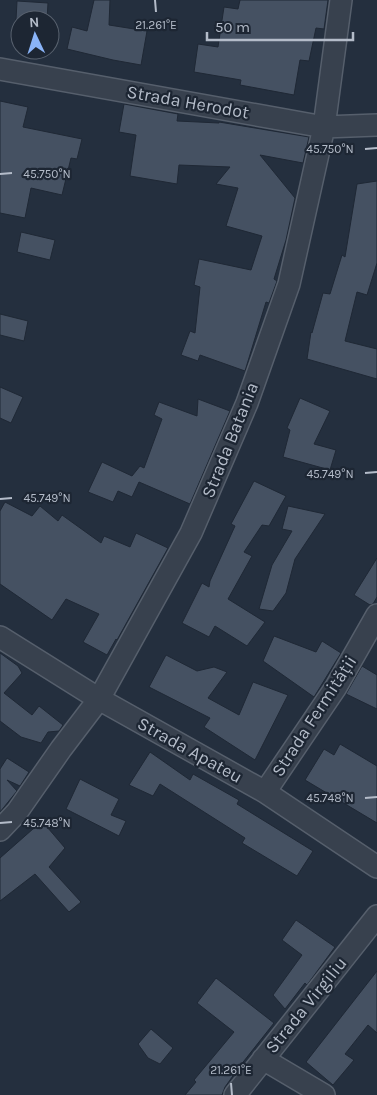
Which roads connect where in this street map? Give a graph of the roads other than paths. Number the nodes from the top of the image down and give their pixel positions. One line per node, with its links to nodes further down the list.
1 (341, 0): 4 (street, Strada Batania)
2 (0, 69): 4 (street, Strada Herodot)
3 (377, 125): 4 (street, Strada Herodot)
4 (324, 127): 7 (street, Strada Batania)
5 (377, 615): 8 (street, Strada Fermității)
6 (0, 637): 7 (street, Strada Apateu)
7 (99, 699): 8 (street, Strada Apateu); 9 (street, Strada Batania)
8 (265, 792): 10 (street, Strada Apateu)
9 (0, 830)
10 (377, 867)
11 (377, 916): 12 (street, Strada Virgiliu)
12 (263, 1059): 13 (street, Strada Virgiliu); 14 (street)
13 (235, 1095)
14 (324, 1095)

